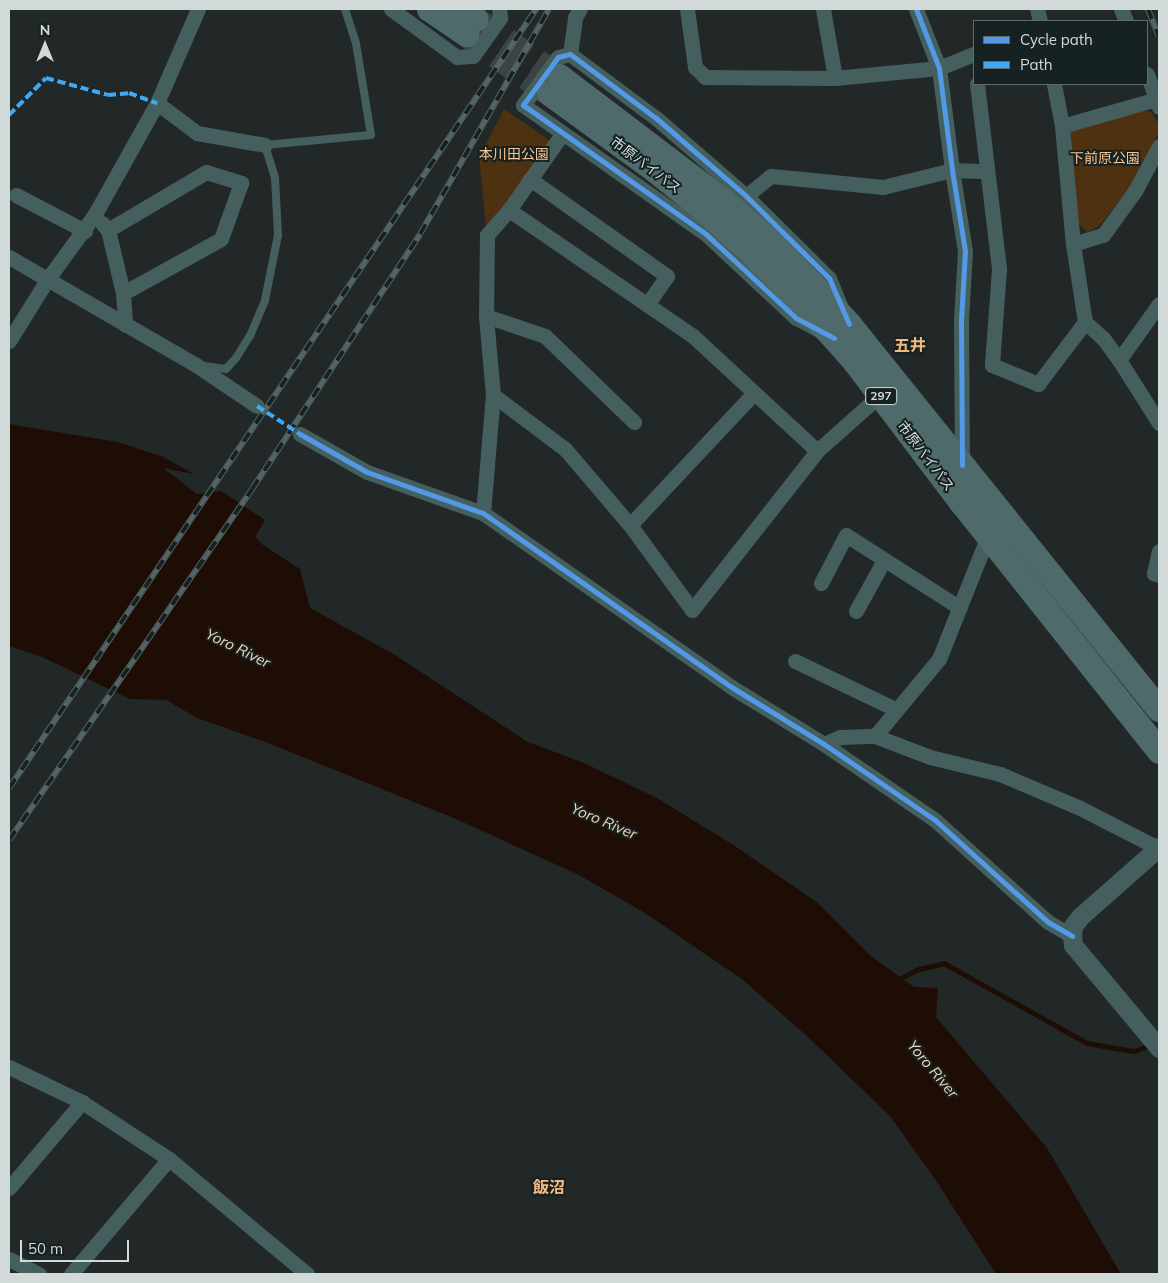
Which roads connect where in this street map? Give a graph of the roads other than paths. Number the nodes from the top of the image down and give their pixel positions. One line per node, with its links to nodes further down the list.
1 (198, 9): 18 (street)
2 (345, 9): 22 (lane)
3 (390, 9): 5 (street)
4 (429, 9): 10 (highway)
5 (499, 9)
6 (580, 9): 13 (street)
7 (687, 9): 15 (street)
8 (823, 9): 15 (street)
9 (916, 9): 12 (street)
10 (468, 21)
11 (973, 54): 12 (street)
12 (939, 68): 15 (street); 24 (street)
13 (559, 74): 21 (street); 28 (street); 42 (highway, 市原バイパス / 297)
14 (1148, 77): 19 (street)
15 (835, 78)
16 (977, 85): 25 (street)
17 (1054, 85): 20 (street)
18 (157, 103): 22 (street); 30 (street)
19 (1158, 103): 20 (street)
20 (1062, 126): 33 (street)
21 (562, 134): 26 (street); 42 (street)
22 (265, 145): 45 (lane)
23 (1159, 146): 33 (street)
24 (952, 170): 25 (street); 28 (street); 55 (street)
25 (987, 171): 40 (street)
26 (530, 179): 29 (street); 38 (street)
27 (16, 195): 32 (street)
28 (746, 196): 42 (street)
29 (509, 210): 38 (street); 39 (street)
30 (95, 214): 31 (street); 32 (street)
31 (108, 230): 36 (street); 36 (street)
32 (85, 231): 35 (street)
33 (1073, 244): 40 (street)
34 (9, 257): 35 (street)
35 (47, 280): 41 (street); 43 (street)
36 (123, 293): 41 (street)
37 (1159, 304): 44 (street)
38 (647, 305): 46 (street)
39 (486, 316): 47 (street); 51 (street)
40 (1085, 322): 44 (street)
41 (125, 325): 45 (street)
42 (841, 331): 48 (highway, 市原バイパス / 297); 55 (highway, 市原バイパス / 297)
43 (9, 341)
44 (1119, 360): 49 (street)
45 (196, 364): 50 (street)
46 (754, 393): 54 (street); 57 (street)
47 (493, 395): 56 (street); 57 (street)
48 (880, 395): 54 (street); 58 (highway, 市原バイパス / 297)
49 (1153, 402): 52 (street)
50 (257, 406)
51 (634, 422)
52 (1159, 423)
53 (300, 434): 56 (street)
54 (817, 451): 57 (street)
55 (962, 465): 67 (highway, 市原バイパス / 297)
56 (484, 513): 69 (street)
57 (630, 525)
58 (988, 536): 63 (street); 70 (highway, 市原バイパス / 297)
59 (1159, 551): 61 (street)
60 (884, 560): 62 (street); 63 (street); 64 (street)
61 (1159, 575)
62 (821, 583)
63 (960, 608): 66 (street)
64 (856, 611)
65 (795, 661): 66 (street)
66 (895, 709): 68 (street)
67 (1159, 709)
68 (875, 736): 69 (street); 71 (street)
69 (824, 744): 72 (street)
70 (1159, 751)
71 (1159, 848): 72 (street)
72 (1072, 936): 73 (street)
73 (1159, 1048)
74 (9, 1067): 75 (street)
75 (82, 1102): 76 (street); 77 (street)
76 (169, 1159): 79 (street); 81 (street)
77 (9, 1188)
78 (9, 1259): 80 (street)
79 (302, 1273)
80 (39, 1274)
81 (71, 1274)

